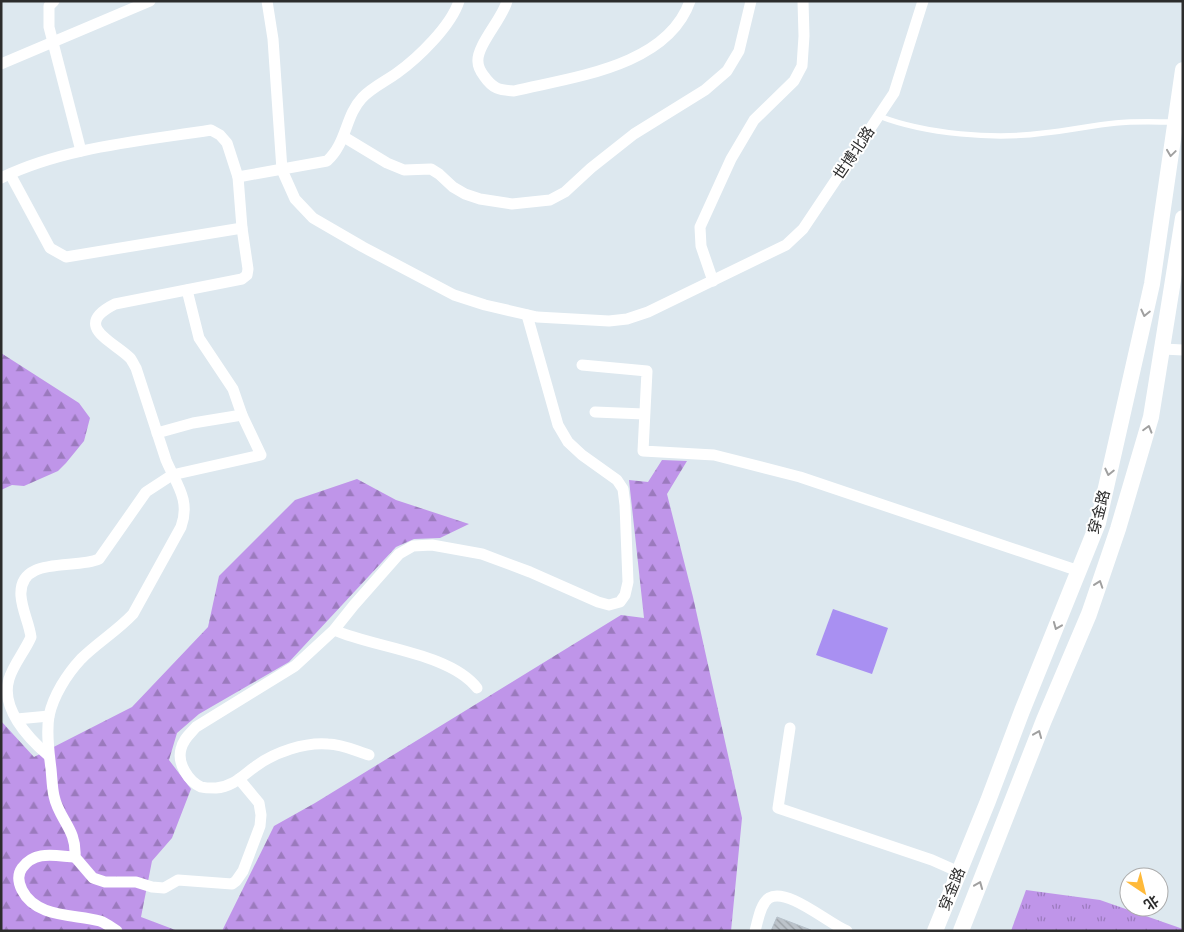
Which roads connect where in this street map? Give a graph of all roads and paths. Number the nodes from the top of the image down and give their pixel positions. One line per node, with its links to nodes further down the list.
1 (54, 1): 10 (street)
2 (150, 1): 10 (street)
3 (267, 1): 17 (street)
4 (459, 1): 15 (street)
5 (507, 1): 6 (street)
6 (690, 1)
7 (751, 1): 15 (street)
8 (803, 1): 22 (street)
9 (923, 1): 13 (street, 世博北路)
10 (52, 42): 11 (street); 16 (street)
11 (1, 64)
12 (1183, 70): 14 (main road, 穿金路)
13 (879, 116): 14 (lane); 22 (street, 世博北路)
14 (1175, 122): 33 (main road, 穿金路, one-way to 33)
15 (344, 137): 17 (street)
16 (81, 151): 18 (street); 19 (street)
17 (282, 170): 19 (street); 24 (street, 世博北路)
18 (5, 176): 21 (street)
19 (238, 177): 21 (street)
20 (1183, 218): 25 (main road, 穿金路)
21 (242, 228): 23 (street)
22 (713, 281): 24 (street, 世博北路)
23 (187, 290): 30 (street); 31 (street)
24 (528, 315): 34 (street)
25 (1163, 348): 26 (street); 48 (main road, 穿金路, one-way to 25)
26 (1183, 350)
27 (582, 365): 29 (street)
28 (595, 412): 29 (street)
29 (644, 414): 33 (street)
30 (242, 415): 31 (street); 32 (street)
31 (157, 433): 32 (street)
32 (172, 475): 36 (street); 37 (street)
33 (1079, 571): 43 (main road, 穿金路, one-way to 43)
34 (334, 630): 35 (street); 41 (street)
35 (477, 688)
36 (49, 716): 37 (street); 39 (street)
37 (17, 719): 39 (street)
38 (790, 728): 43 (street)
39 (48, 755): 42 (street)
40 (369, 755): 41 (street)
41 (239, 779): 42 (street)
42 (75, 857): 44 (street)
43 (959, 872): 47 (main road, 穿金路)
44 (117, 931)
45 (756, 931): 46 (street)
46 (847, 931)
47 (935, 931)
48 (961, 931)

